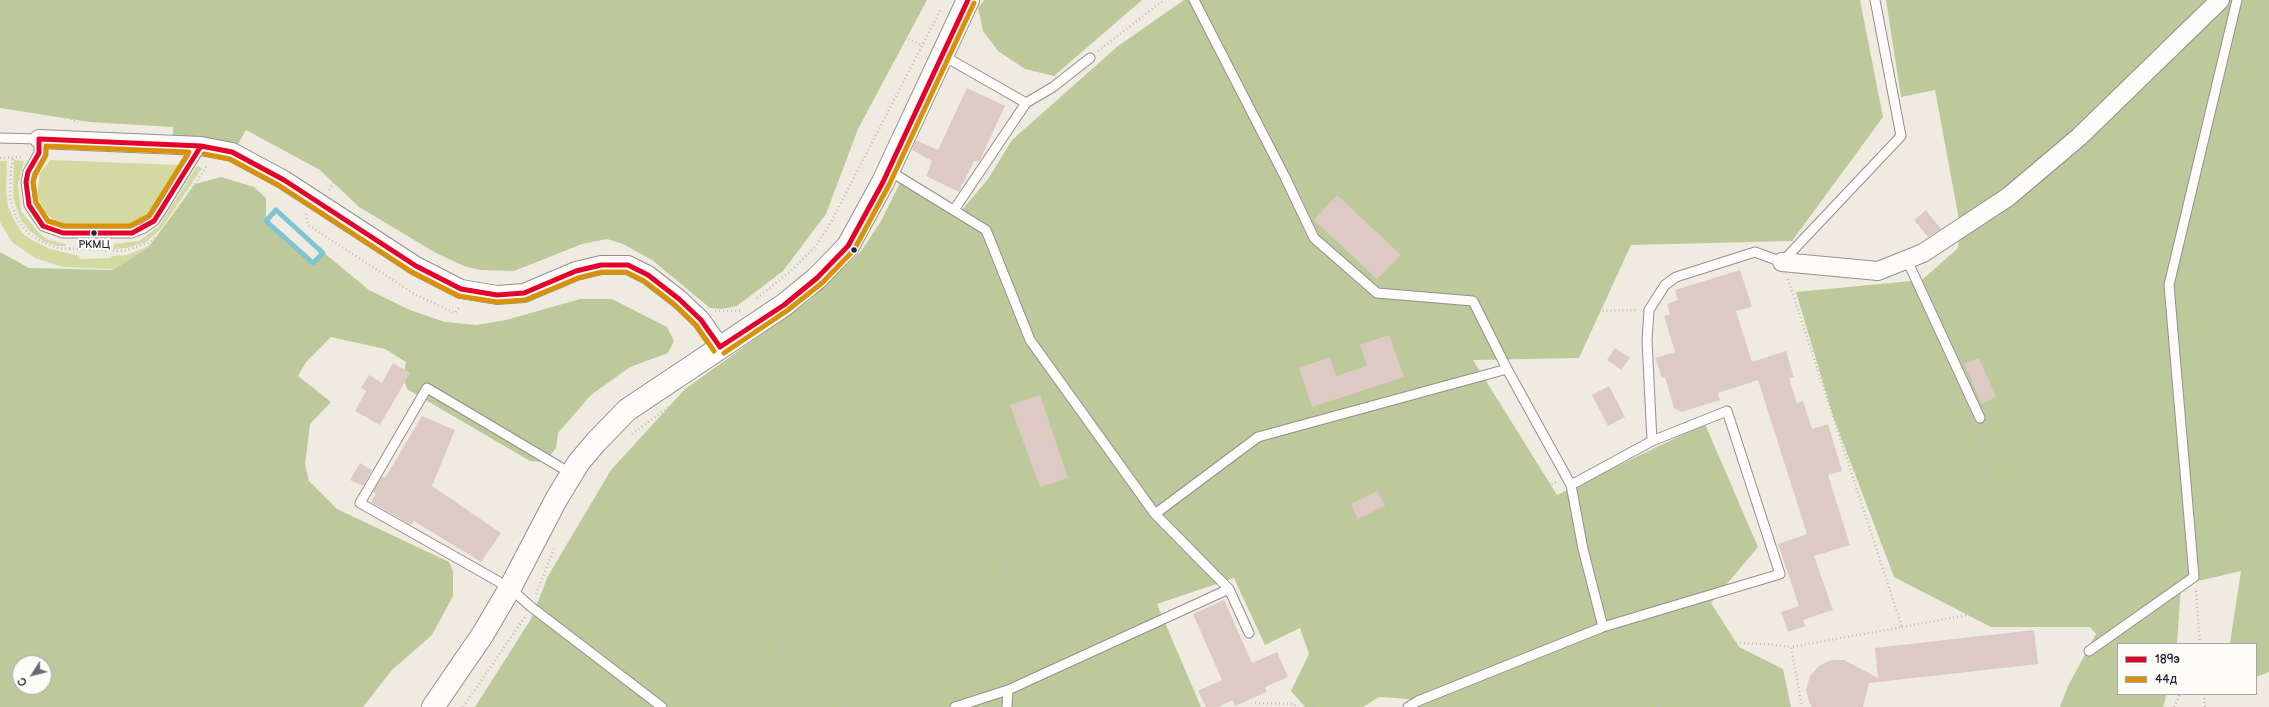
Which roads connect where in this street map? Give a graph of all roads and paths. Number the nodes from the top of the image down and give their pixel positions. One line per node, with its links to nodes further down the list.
1 (55, 0): 17 (path)
2 (825, 0): 12 (path)
3 (968, 0): 13 (street)
4 (1164, 0): 14 (path)
5 (1194, 0): 18 (lane)
6 (1305, 0): 18 (path)
7 (1510, 0): 19 (path)
8 (1876, 0): 27 (lane)
9 (2220, 0): 26 (street)
10 (2237, 0): 37 (lane)
11 (942, 6): 12 (path)
12 (921, 45): 13 (path); 28 (path)
13 (942, 55): 16 (lane); 24 (street)
14 (1090, 58): 16 (lane)
15 (0, 84): 17 (path)
16 (1026, 103): 25 (lane)
17 (46, 104): 20 (path)
18 (1253, 117): 29 (lane); 33 (path)
19 (1448, 121)
20 (78, 123)
21 (0, 138): 22 (lane)
22 (39, 139): 23 (street); 23 (lane)
23 (201, 146): 34 (street)
24 (888, 170): 25 (lane); 34 (street)
25 (954, 210): 33 (lane)
26 (1907, 260): 27 (street); 40 (lane)
27 (1782, 262): 30 (lane); 54 (path)
28 (753, 301)
29 (1473, 301): 30 (path); 35 (lane)
30 (1649, 310): 42 (lane)
31 (714, 311): 32 (path)
32 (742, 311)
33 (1030, 340): 46 (lane); 69 (path)
34 (720, 347): 43 (street)
35 (1507, 368): 45 (lane); 46 (lane)
36 (711, 375): 68 (path)
37 (2177, 376): 38 (path); 48 (lane)
38 (2269, 378)
39 (670, 406): 41 (path)
40 (1980, 418): 54 (path)
41 (630, 436)
42 (1652, 441): 45 (lane); 53 (lane)
43 (572, 474): 50 (street); 50 (lane)
44 (1363, 484): 53 (path)
45 (1571, 485): 49 (lane); 49 (path)
46 (1155, 514): 51 (lane)
47 (556, 544): 52 (path)
48 (2194, 577): 57 (path); 59 (lane)
49 (1591, 582): 53 (lane)
50 (510, 588): 52 (lane); 65 (street)
51 (1229, 590): 55 (lane); 60 (lane)
52 (530, 606): 66 (path); 67 (lane)
53 (1603, 627): 56 (path); 74 (lane)
54 (1902, 627): 58 (path)
55 (1250, 633)
56 (1674, 641): 58 (path); 75 (path)
57 (2200, 643)
58 (1791, 647): 76 (path)
59 (2089, 651)
60 (1008, 690): 70 (lane); 71 (lane)
61 (2180, 695): 77 (path)
62 (2204, 695): 78 (path)
63 (1316, 702): 73 (path)
64 (1256, 703): 72 (path)
65 (433, 707)
66 (463, 707)
67 (662, 707)
68 (778, 707)
69 (842, 707)
70 (955, 707)
71 (1007, 707)
72 (1296, 707)
73 (1313, 707)
74 (1408, 707)
75 (1658, 707)
76 (1802, 707)
77 (2174, 707)
78 (2205, 707)

